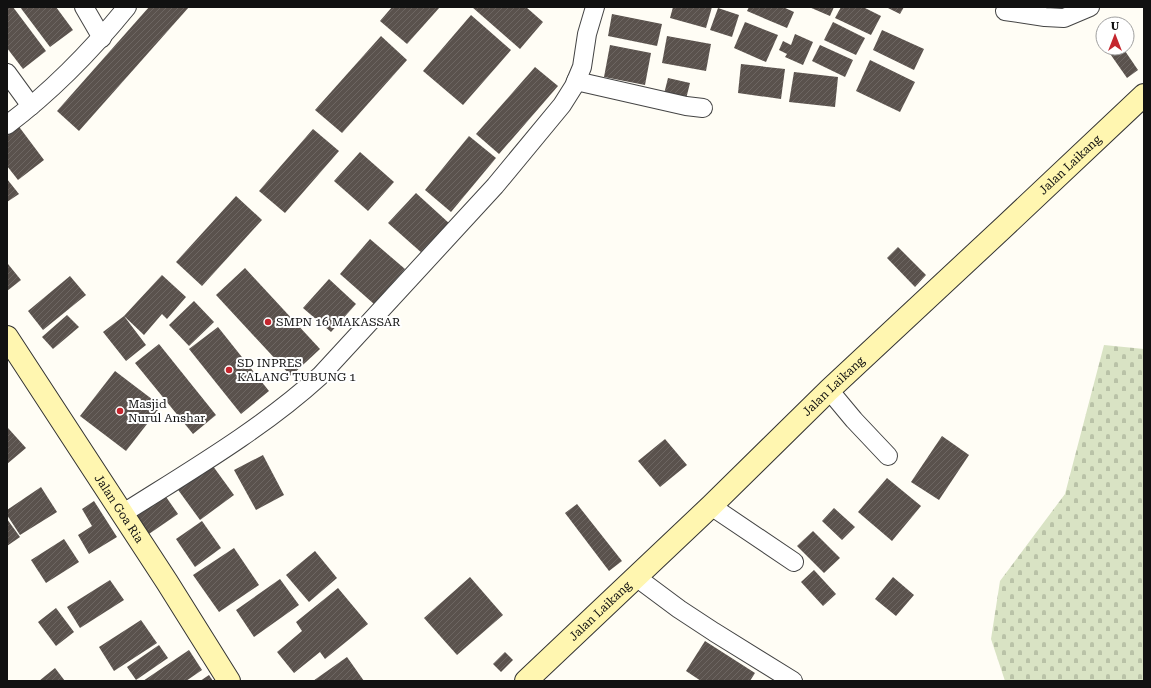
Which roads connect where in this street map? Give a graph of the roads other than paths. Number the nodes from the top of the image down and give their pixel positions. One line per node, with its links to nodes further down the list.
1 (84, 7): 6 (street)
2 (127, 7): 6 (street)
3 (595, 7): 8 (street)
4 (1090, 7): 5 (street)
5 (1005, 11)
6 (102, 38): 10 (street)
7 (7, 73): 10 (street)
8 (576, 81): 11 (street); 17 (street)
9 (1144, 95): 14 (main road, Jalan Laikang)
10 (31, 106): 12 (street)
11 (703, 108)
12 (7, 125)
13 (8, 342): 17 (main road, Jalan Goa Ria)
14 (829, 390): 15 (street); 16 (main road, Jalan Laikang)
15 (888, 456)
16 (711, 506): 18 (street); 19 (main road, Jalan Laikang)
17 (122, 514): 20 (main road, Jalan Goa Ria)
18 (794, 562)
19 (636, 577): 21 (main road, Jalan Laikang); 22 (street)
20 (229, 681)
21 (526, 681)
22 (793, 681)

